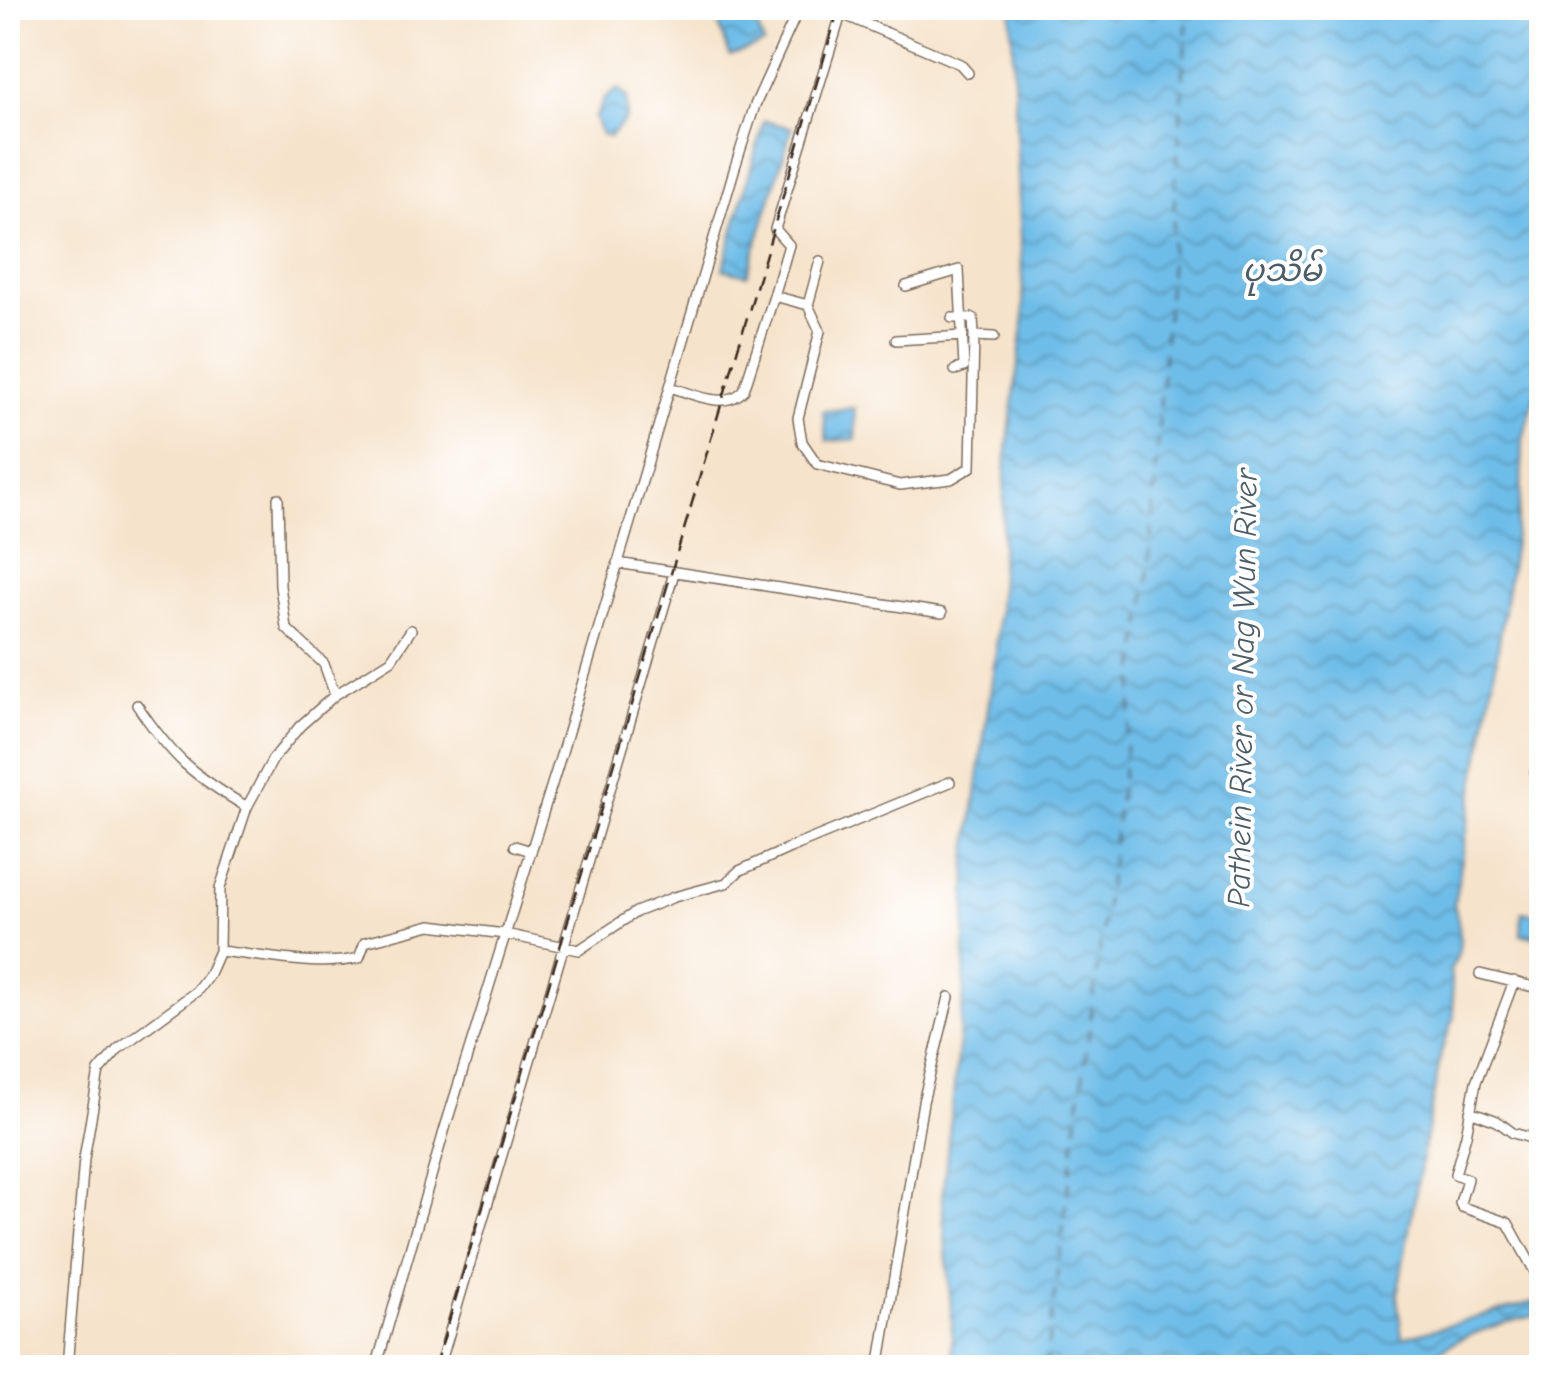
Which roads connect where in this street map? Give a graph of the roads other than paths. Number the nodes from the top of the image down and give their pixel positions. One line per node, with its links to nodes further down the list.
1 (799, 8): 13 (street)
2 (828, 8): 3 (street)
3 (842, 10): 4 (street); 7 (street)
4 (968, 73)
5 (820, 261): 8 (street)
6 (906, 286): 9 (street)
7 (774, 296): 8 (street); 13 (street)
8 (808, 306): 9 (street)
9 (969, 336): 10 (street); 11 (street); 12 (street)
10 (994, 337)
11 (896, 340)
12 (955, 370)
13 (670, 387): 15 (street)
14 (278, 498): 19 (street)
15 (617, 563): 16 (street); 24 (street)
16 (674, 573): 17 (street); 26 (street)
17 (942, 613)
18 (411, 630): 19 (street)
19 (336, 695): 22 (street)
20 (137, 705): 22 (street)
21 (950, 782): 26 (street)
22 (247, 807): 27 (street)
23 (515, 846): 24 (street)
24 (531, 851): 25 (street)
25 (505, 934): 26 (street); 27 (street); 37 (street)
26 (562, 947): 38 (street)
27 (218, 951): 36 (street)
28 (1480, 974): 29 (street)
29 (1514, 981): 30 (street); 32 (street)
30 (1542, 989)
31 (949, 997): 39 (street)
32 (1470, 1111): 33 (street); 34 (street)
33 (1542, 1141)
34 (1542, 1292)
35 (1542, 1362): 40 (street)
36 (67, 1368)
37 (376, 1368)
38 (440, 1368)
39 (879, 1368)
40 (1530, 1368)

